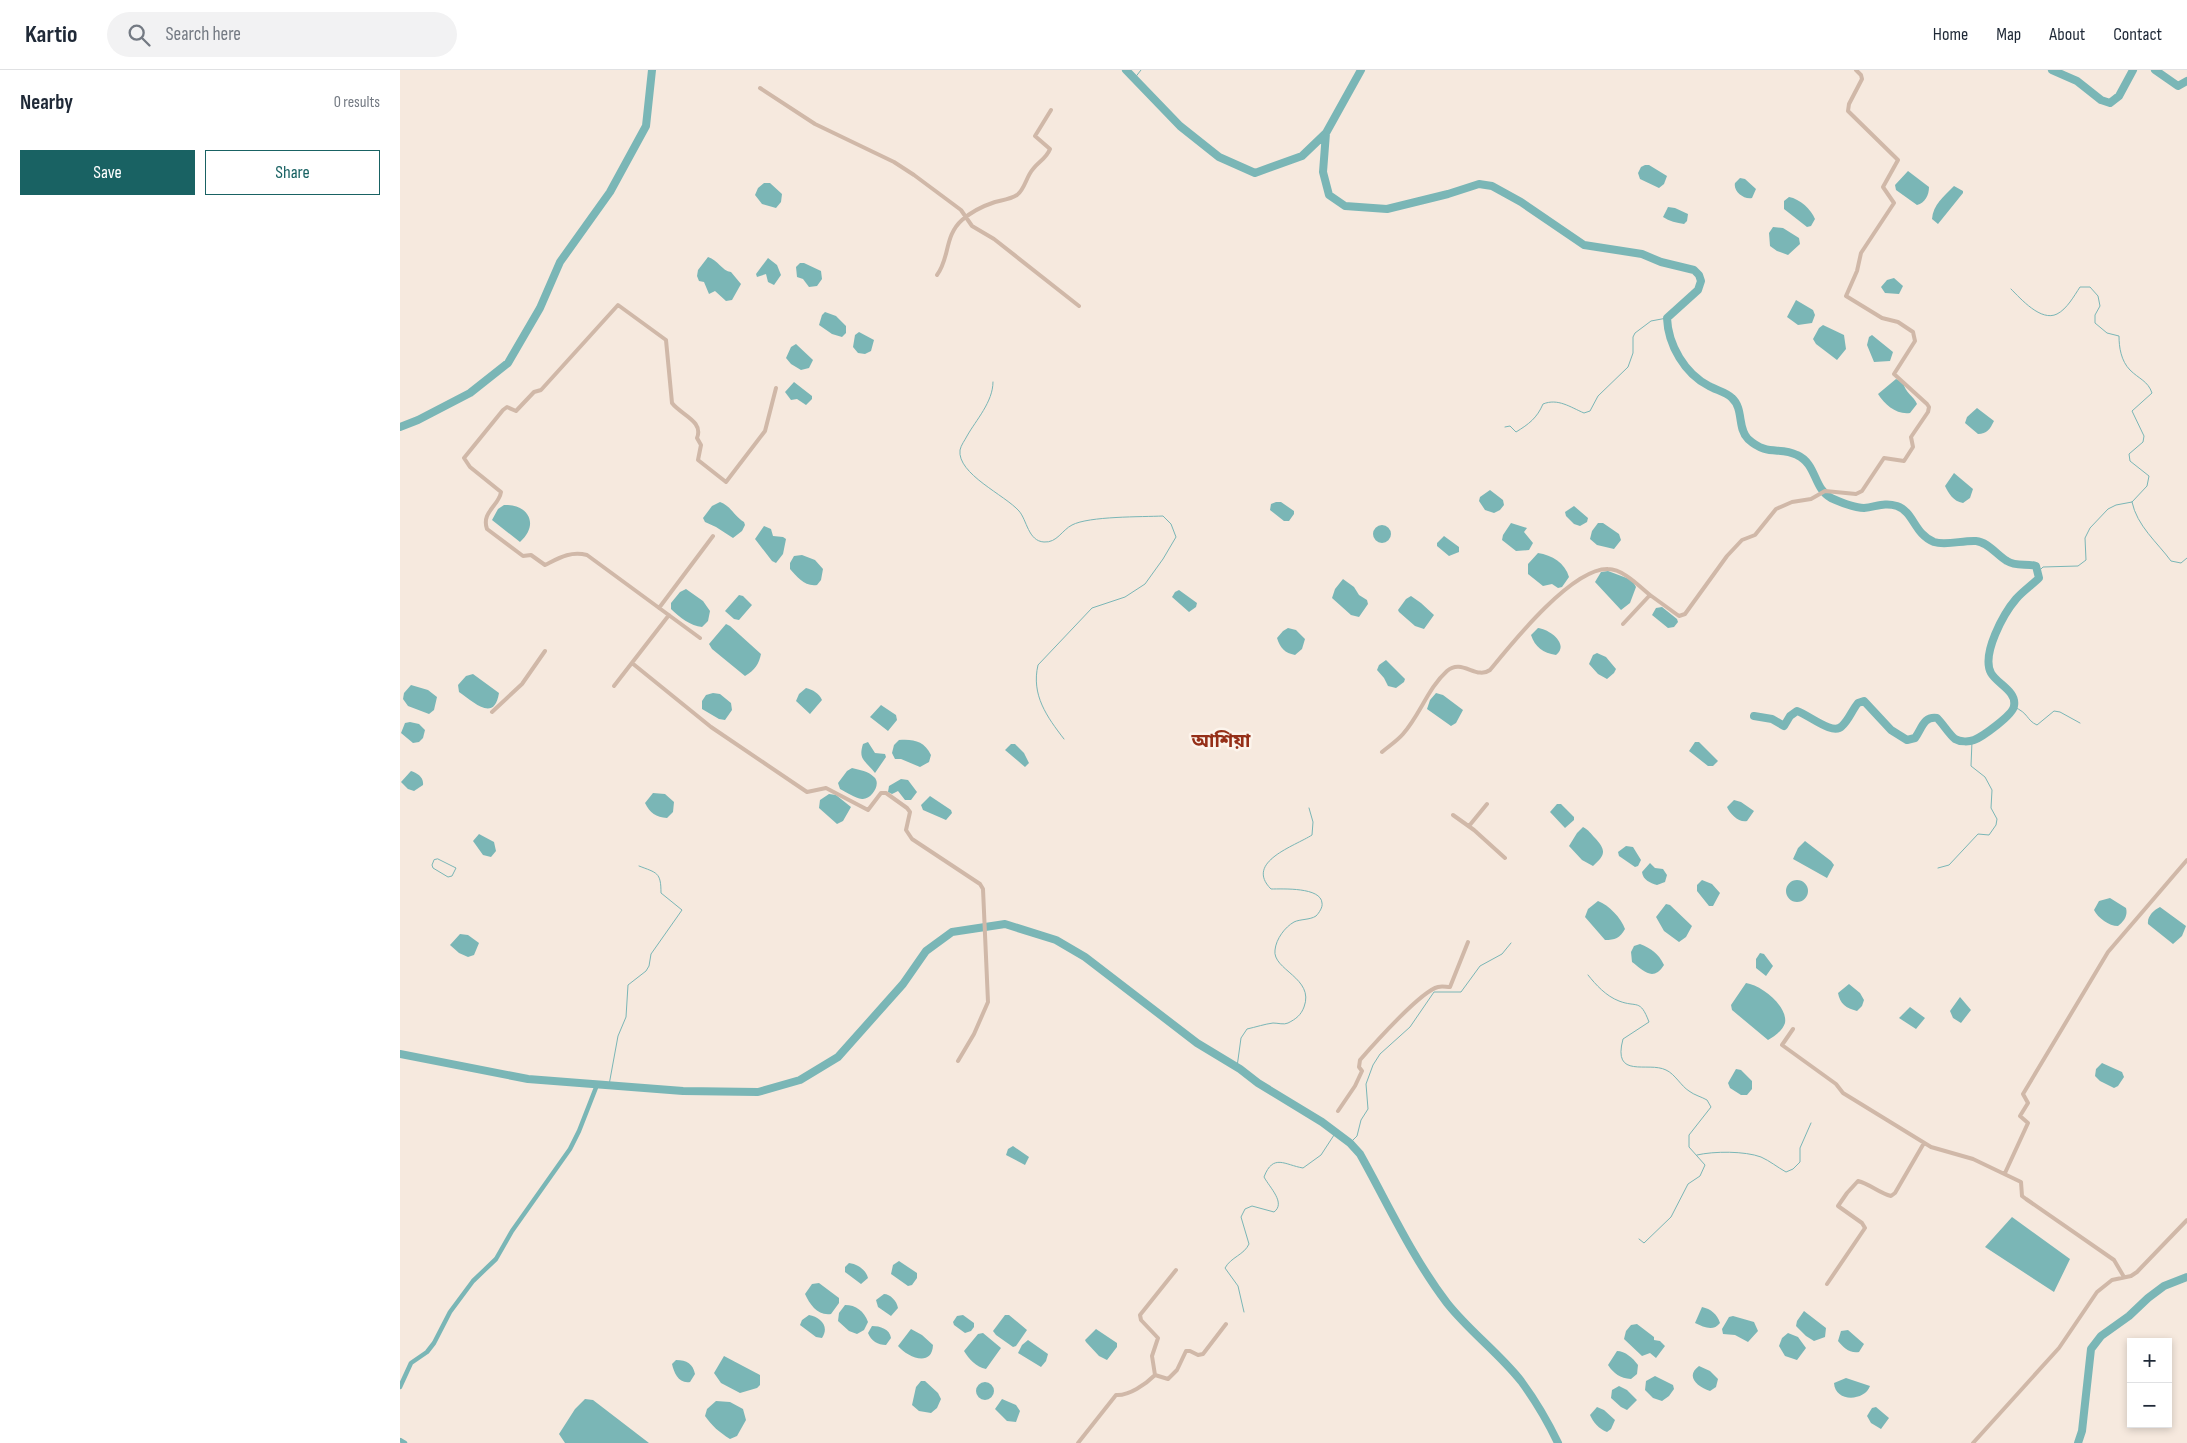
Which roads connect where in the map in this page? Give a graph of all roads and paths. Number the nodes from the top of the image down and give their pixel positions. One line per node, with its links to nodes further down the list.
1 (1856, 70): 9 (street)
2 (760, 88): 4 (street)
3 (1051, 110): 4 (street)
4 (966, 216): 5 (street); 6 (street)
5 (937, 275)
6 (1079, 306)
7 (776, 388): 10 (street)
8 (713, 536): 10 (street)
9 (1650, 595): 12 (street); 18 (street)
10 (659, 608): 11 (street)
11 (669, 615): 13 (street); 15 (street)
12 (1623, 624)
13 (700, 638)
14 (545, 651): 17 (street)
15 (632, 663): 16 (street); 26 (street)
16 (614, 686)
17 (492, 712)
18 (1382, 752)
19 (1487, 804): 21 (street)
20 (1453, 815): 21 (street)
21 (1469, 826): 22 (street)
22 (1505, 858)
23 (2187, 860): 29 (street)
24 (1468, 942): 27 (street)
25 (1792, 1029): 28 (street)
26 (958, 1061)
27 (1338, 1111)
28 (1924, 1143): 29 (street); 33 (street)
29 (2005, 1173): 32 (street)
30 (2187, 1220): 32 (street)
31 (1176, 1270): 35 (street)
32 (2124, 1277): 37 (street)
33 (1826, 1284)
34 (1226, 1324): 35 (street)
35 (1154, 1375): 36 (street)
36 (1078, 1443)
37 (1973, 1443)

